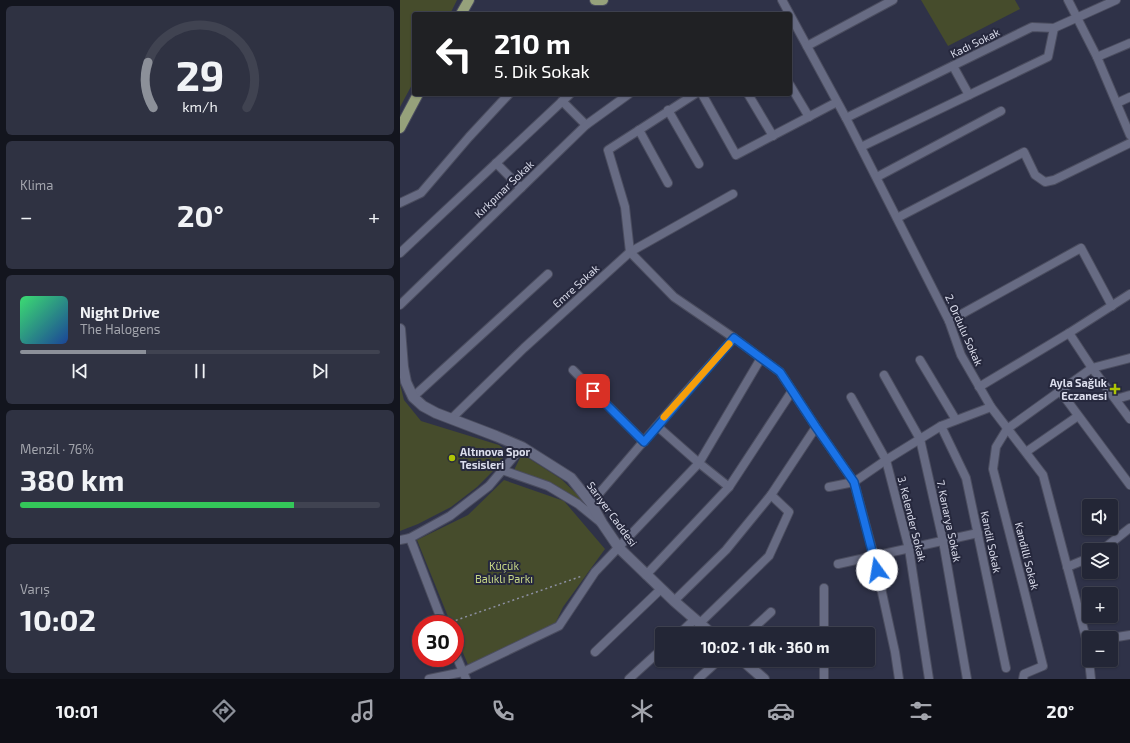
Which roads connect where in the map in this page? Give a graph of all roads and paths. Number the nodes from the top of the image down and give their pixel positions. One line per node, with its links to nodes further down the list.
1 (469, 0): 8 (main road)
2 (595, 0): 3 (main road)
3 (603, 0)
4 (782, 0): 9 (street, 2. Ordulu Sokak)
5 (893, 0): 14 (street)
6 (1068, 0): 10 (street)
7 (1116, 0): 10 (street, Kadı Sokak)
8 (462, 12)
9 (786, 12)
10 (1077, 18): 12 (street, Kadı Sokak); 15 (street)
11 (792, 22): 14 (street, 2. Ordulu Sokak)
12 (1054, 28): 16 (street, Kadı Sokak); 18 (street)
13 (1130, 43): 15 (street)
14 (807, 46): 28 (street, 2. Ordulu Sokak)
15 (1097, 58): 29 (street)
16 (953, 66): 18 (street); 33 (street, Kadı Sokak)
17 (792, 88): 32 (street)
18 (969, 95): 40 (street)
19 (417, 96): 35 (main road)
20 (507, 96): 47 (street)
21 (568, 96): 27 (street)
22 (626, 96): 34 (street, Kırkpınar Sokak)
23 (692, 96): 30 (street)
24 (703, 96): 38 (street)
25 (749, 96): 38 (street)
26 (1130, 97): 29 (street)
27 (562, 101): 34 (street); 41 (street)
28 (837, 102): 32 (street); 33 (street, 2. Ordulu Sokak)
29 (1117, 102): 37 (street)
30 (668, 110): 36 (street); 42 (street)
31 (1001, 111): 43 (street)
32 (809, 117): 38 (street)
33 (846, 118): 40 (street, 2. Ordulu Sokak)
34 (586, 125): 45 (street, Kırkpınar Sokak)
35 (400, 128)
36 (638, 130): 44 (street); 49 (street)
37 (1130, 135)
38 (773, 136)
39 (1130, 143): 48 (street)
40 (861, 147): 43 (street, 2. Ordulu Sokak)
41 (496, 163): 45 (street); 50 (street)
42 (699, 164)
43 (876, 177): 48 (street, 2. Ordulu Sokak)
44 (668, 183)
45 (521, 188): 53 (street, Kırkpınar Sokak)
46 (733, 194): 49 (street, Emre Sokak)
47 (400, 202)
48 (897, 218): 55 (street, 2. Ordulu Sokak)
49 (630, 252): 58 (street); 74 (street, Emre Sokak)
50 (400, 253)
51 (548, 274): 69 (street)
52 (1130, 294): 54 (street)
53 (400, 305)
54 (1112, 306): 55 (street); 57 (street)
55 (949, 321): 65 (street, 2. Ordulu Sokak)
56 (400, 329): 69 (street, Sarıyer Caddesi)
57 (1069, 333): 62 (street); 65 (street)
58 (734, 338): 59 (street); 77 (street)
59 (761, 358): 66 (street); 86 (street)
60 (1130, 358): 62 (street)
61 (920, 360): 76 (street)
62 (1092, 368): 67 (street); 71 (street)
63 (573, 370): 82 (street)
64 (884, 375): 81 (street, 7. Kanarya Sokak)
65 (979, 387): 72 (street, 2. Ordulu Sokak)
66 (792, 391): 79 (street); 90 (street)
67 (1060, 391): 73 (street); 80 (street)
68 (1130, 395): 71 (street)
69 (413, 397): 74 (street, Sarıyer Caddesi)
70 (851, 397): 85 (street, 3. Kelender Sokak)
71 (1116, 399): 75 (street)
72 (991, 407): 76 (street); 80 (street, 2. Ordulu Sokak)
73 (1078, 416): 84 (street); 89 (street)
74 (451, 419): 83 (street, Sarıyer Caddesi)
75 (1130, 419)
76 (956, 420): 78 (street)
77 (658, 426): 82 (street); 86 (street)
78 (941, 426): 81 (street); 96 (street, Kandil Sokak)
79 (816, 427): 88 (street); 92 (street)
80 (1007, 429): 84 (street, 2. Ordulu Sokak); 140 (street, Kandilli Sokak)
81 (920, 439): 85 (street); 99 (street, 7. Kanarya Sokak)
82 (644, 442): 93 (street)
83 (522, 447): 87 (street); 93 (street, Sarıyer Caddesi)
84 (1026, 452): 106 (street, 2. Ordulu Sokak)
85 (886, 460): 88 (street); 102 (street, 3. Kelender Sokak)
86 (699, 463): 90 (street); 101 (street)
87 (502, 470): 94 (street); 97 (street)
88 (854, 482): 91 (street); 103 (street)
89 (1130, 485)
90 (729, 487): 108 (street)
91 (830, 487)
92 (771, 495): 111 (street); 115 (street)
93 (592, 503): 94 (street, Sarıyer Caddesi)
94 (602, 523): 101 (street, Sarıyer Caddesi)
95 (1130, 528): 100 (street)
96 (978, 534): 99 (street); 129 (street, Kandil Sokak)
97 (410, 538): 98 (street); 113 (street)
98 (400, 540)
99 (943, 541): 102 (street); 139 (street, 7. Kanarya Sokak)
100 (1111, 543)
101 (619, 548): 107 (street); 108 (street, Sarıyer Caddesi)
102 (909, 549): 103 (street); 138 (street, 3. Kelender Sokak)
103 (874, 556): 105 (street); 137 (street)
104 (1082, 561): 106 (street)
105 (838, 564)
106 (1067, 567): 120 (street, 2. Ordulu Sokak)
107 (596, 572): 114 (path); 130 (street)
108 (646, 574): 110 (street, Sarıyer Caddesi)
109 (824, 588): 119 (street)
110 (662, 589): 111 (street, Sarıyer Caddesi); 123 (street)
111 (674, 601): 115 (street, Sarıyer Caddesi)
112 (771, 612): 118 (street)
113 (440, 615)
114 (464, 617)
115 (697, 621): 116 (street); 117 (street, Sarıyer Caddesi)
116 (688, 627)
117 (704, 627)
118 (755, 627)
119 (824, 627)
120 (1085, 631)
121 (1130, 635): 122 (street)
122 (1118, 637)
123 (595, 652)
124 (655, 655): 133 (street)
125 (711, 667): 134 (street)
126 (749, 667): 135 (street)
127 (824, 667): 136 (street)
128 (1090, 667): 141 (street, 2. Ordulu Sokak)
129 (1006, 668)
130 (465, 675): 132 (street)
131 (429, 679): 132 (street)
132 (433, 679)
133 (629, 679)
134 (698, 679)
135 (762, 679)
136 (824, 679)
137 (899, 679)
138 (928, 679)
139 (967, 679)
140 (1023, 679)
141 (1091, 679)

